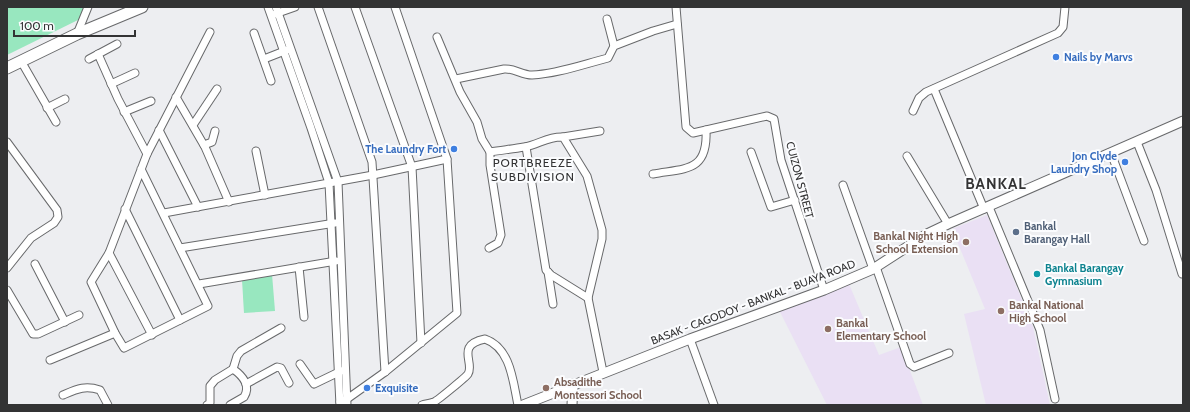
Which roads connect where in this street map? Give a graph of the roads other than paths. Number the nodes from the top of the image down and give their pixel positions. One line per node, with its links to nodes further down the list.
1 (88, 7): 17 (street)
2 (142, 7): 11 (main road)
3 (268, 7): 12 (street)
4 (295, 7): 10 (street)
5 (318, 7): 66 (street)
6 (355, 7): 63 (street)
7 (395, 7): 62 (street)
8 (676, 7): 14 (street, CUIZON STREET)
9 (1064, 7): 33 (street)
10 (277, 10): 12 (street); 21 (street)
11 (123, 11): 17 (main road)
12 (271, 16): 22 (street)
13 (607, 19): 20 (street)
14 (677, 24): 20 (street); 48 (street, CUIZON STREET)
15 (210, 32): 34 (street)
16 (254, 33): 25 (street)
17 (77, 34): 26 (main road)
18 (437, 37): 29 (street)
19 (117, 44): 23 (street)
20 (614, 46): 29 (street)
21 (291, 48): 22 (street); 37 (street)
22 (284, 51): 25 (street); 39 (street)
23 (98, 54): 24 (street); 31 (street)
24 (89, 59)
25 (264, 59): 30 (street)
26 (20, 61): 27 (main road); 38 (street)
27 (7, 68)
28 (135, 73): 31 (street)
29 (456, 79): 57 (street)
30 (271, 81)
31 (111, 84): 41 (street)
32 (217, 89): 44 (street)
33 (934, 89): 40 (street); 74 (street)
34 (176, 97): 44 (street); 47 (street)
35 (65, 99): 38 (street)
36 (151, 101): 41 (street)
37 (312, 106): 39 (street); 45 (street)
38 (47, 108): 43 (street)
39 (304, 109): 46 (street)
40 (913, 111)
41 (124, 112): 59 (street)
42 (1183, 121): 53 (street, BASAK - CAGODOY - BANKAL - BUAYA ROAD)
43 (56, 122)
44 (193, 125): 54 (street)
45 (319, 125): 46 (street); 67 (street)
46 (311, 128): 68 (street)
47 (159, 130): 59 (street); 73 (street)
48 (706, 130): 65 (street); 71 (street, CUIZON STREET)
49 (215, 131): 54 (street)
50 (600, 131): 51 (street)
51 (563, 137): 55 (street); 96 (street)
52 (7, 142): 89 (street)
53 (1137, 142): 60 (street, BASAK - CAGODOY - BANKAL - BUAYA ROAD); 84 (street)
54 (204, 145): 72 (street)
55 (526, 147): 57 (street); 91 (street)
56 (256, 151): 70 (street)
57 (490, 152): 82 (street)
58 (751, 152): 71 (street)
59 (147, 154): 64 (street)
60 (1111, 154): 74 (street, BASAK - CAGODOY - BANKAL - BUAYA ROAD); 80 (street)
61 (907, 156): 79 (street)
62 (448, 159): 63 (street); 106 (street)
63 (412, 167): 66 (street); 106 (street)
64 (141, 169): 75 (street); 76 (street)
65 (653, 174)
66 (373, 175): 67 (street); 112 (street)
67 (338, 182): 68 (street); 77 (street)
68 (329, 184): 70 (street); 78 (street)
69 (843, 185): 90 (street)
70 (265, 195): 72 (street)
71 (795, 200): 95 (street, CUIZON STREET)
72 (229, 202): 73 (street)
73 (198, 207): 76 (street)
74 (986, 208): 79 (street, BASAK - CAGODOY - BANKAL - BUAYA ROAD); 120 (street)
75 (125, 209): 83 (street); 100 (street)
76 (164, 213): 81 (street)
77 (339, 222): 78 (street); 85 (street)
78 (331, 223): 81 (street); 86 (street)
79 (948, 224): 90 (street, BASAK - CAGODOY - BANKAL - BUAYA ROAD)
80 (1144, 241)
81 (180, 248): 93 (street)
82 (489, 248)
83 (109, 253): 103 (street); 104 (street)
84 (1180, 258): 92 (street)
85 (340, 260): 86 (street); 111 (street)
86 (332, 261): 88 (street); 114 (street)
87 (35, 264): 101 (street)
88 (299, 266): 93 (street); 99 (street)
89 (7, 268)
90 (874, 268): 95 (street, BASAK - CAGODOY - BANKAL - BUAYA ROAD); 107 (street)
91 (548, 272): 96 (street); 97 (street)
92 (1182, 274)
93 (199, 284): 100 (street)
94 (7, 290): 101 (street)
95 (824, 290): 105 (street, BASAK - CAGODOY - BANKAL - BUAYA ROAD)
96 (588, 298): 113 (street)
97 (553, 304)
98 (79, 315): 101 (street)
99 (304, 317)
100 (180, 320): 104 (street)
101 (65, 322)
102 (281, 328): 110 (street)
103 (115, 333): 104 (street); 108 (street)
104 (152, 335)
105 (690, 339): 113 (street, BASAK - CAGODOY - BANKAL - BUAYA ROAD); 129 (street)
106 (421, 343): 112 (street)
107 (949, 353)
108 (50, 360)
109 (300, 364): 114 (street)
110 (233, 369): 116 (street); 123 (street)
111 (345, 369): 114 (street); 121 (street)
112 (385, 372): 121 (street)
113 (603, 372): 117 (street, BASAK - CAGODOY - BANKAL - BUAYA ROAD)
114 (337, 373): 121 (street)
115 (289, 383): 116 (street)
116 (246, 384): 124 (street)
117 (574, 384): 118 (street, BASAK - CAGODOY - BANKAL - BUAYA ROAD); 128 (street)
118 (559, 389): 127 (street, BASAK - CAGODOY - BANKAL - BUAYA ROAD); 128 (street)
119 (63, 395): 122 (street)
120 (1054, 399)
121 (343, 403)
122 (108, 405)
123 (207, 405)
124 (230, 405)
125 (422, 405): 126 (street)
126 (518, 405)
127 (522, 405)
128 (571, 405)
129 (714, 405)

